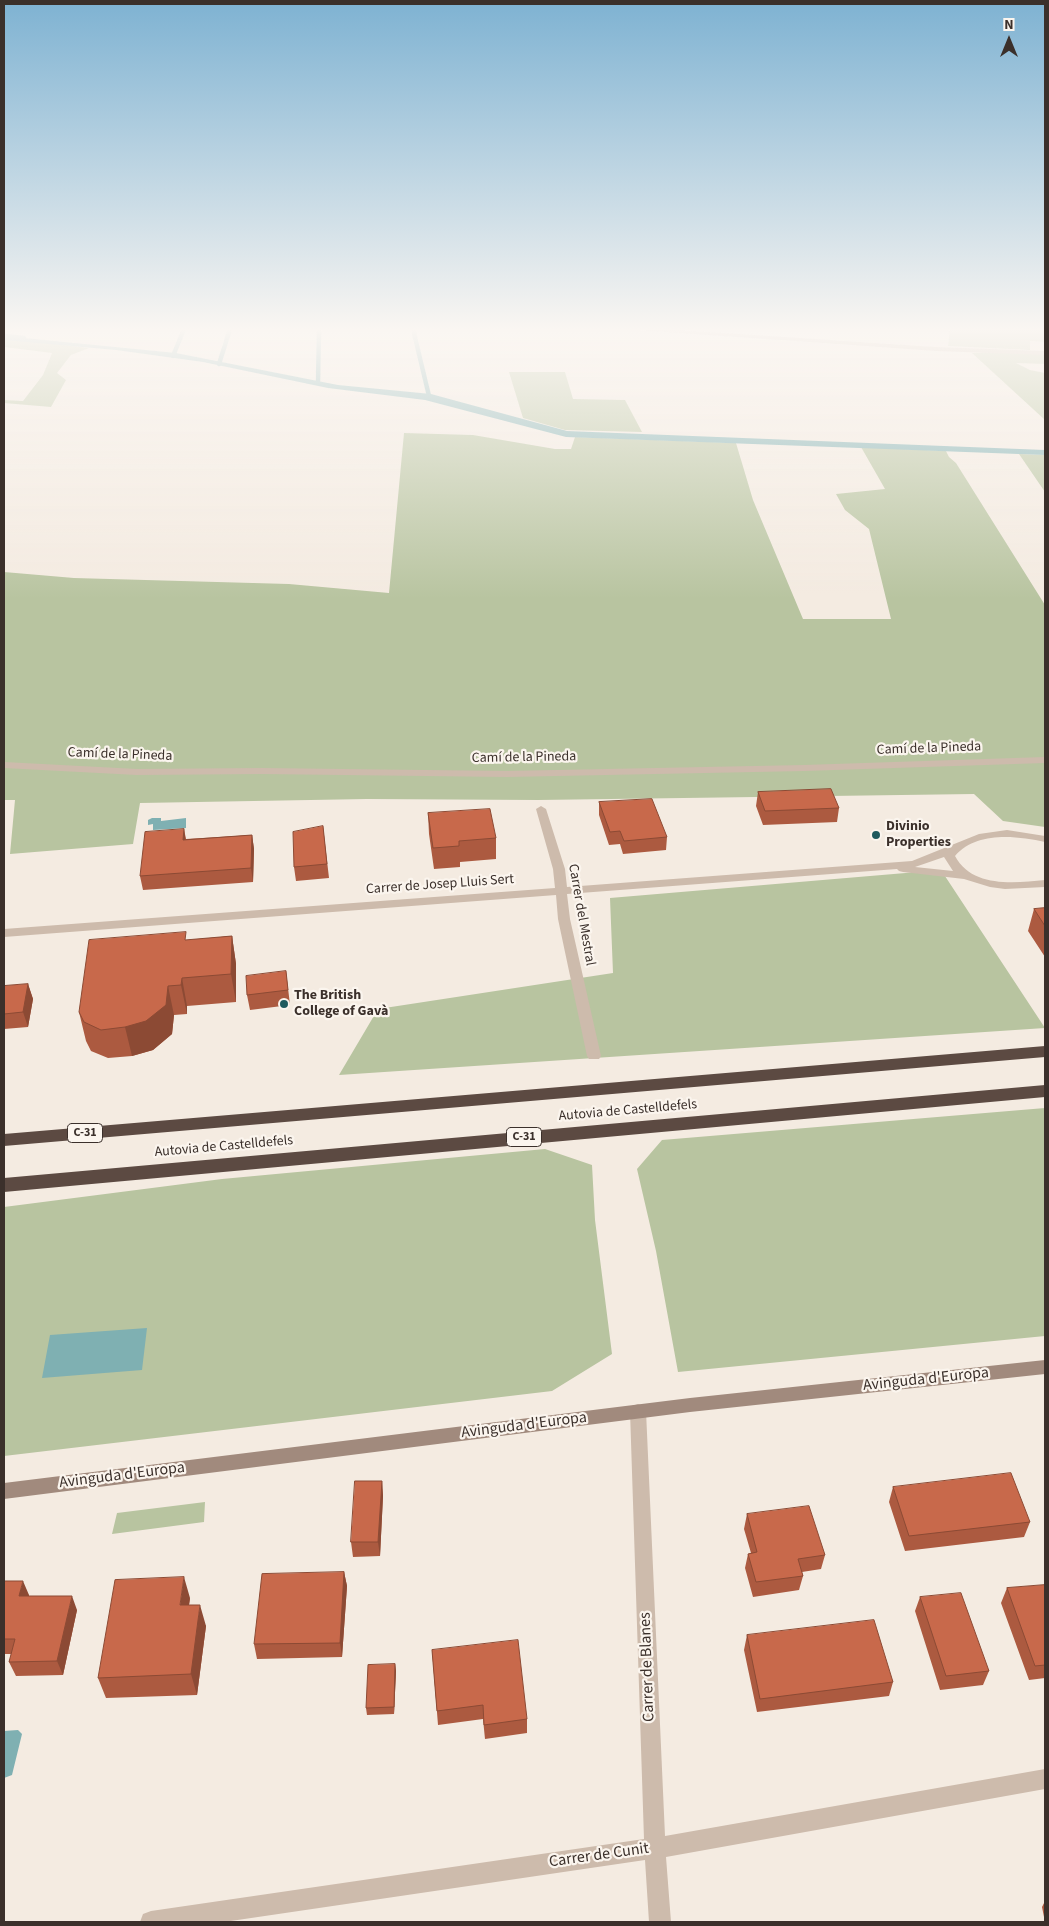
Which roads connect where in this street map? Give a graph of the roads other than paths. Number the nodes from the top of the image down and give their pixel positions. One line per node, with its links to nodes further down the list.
1 (1045, 760): 2 (street, Camí de la Pineda)
2 (4, 765)
3 (541, 809): 9 (street, Carrer del Mestral)
4 (1045, 839): 5 (street, Carrer de Josep Lluis Sert)
5 (954, 848): 6 (street, Carrer de Josep Lluis Sert); 7 (street, Carrer de Josep Lluis Sert)
6 (878, 866): 7 (street, Carrer de Josep Lluis Sert); 9 (street, Carrer de Josep Lluis Sert)
7 (967, 876): 8 (street, Carrer de Josep Lluis Sert)
8 (1045, 884)
9 (562, 892): 10 (street, Carrer de Josep Lluis Sert); 12 (street, Carrer del Mestral)
10 (4, 933)
11 (1045, 1051): 14 (highway, Autovia de Castelldefels / C-31)
12 (594, 1056)
13 (1045, 1091): 17 (highway, Autovia de Castelldefels / C-31)
14 (166, 1126): 15 (highway); 16 (highway, Autovia de Castelldefels / C-31)
15 (4, 1132)
16 (4, 1140)
17 (4, 1185)
18 (1045, 1367): 19 (street, Avinguda d'Europa)
19 (638, 1411): 20 (street, Avinguda d'Europa); 22 (street, Carrer de Blanes)
20 (4, 1491)
21 (1045, 1779): 22 (street, Carrer de Cunit)
22 (655, 1848): 23 (street, Carrer de Cunit); 24 (street, Carrer de Blanes)
23 (151, 1922)
24 (660, 1922)

